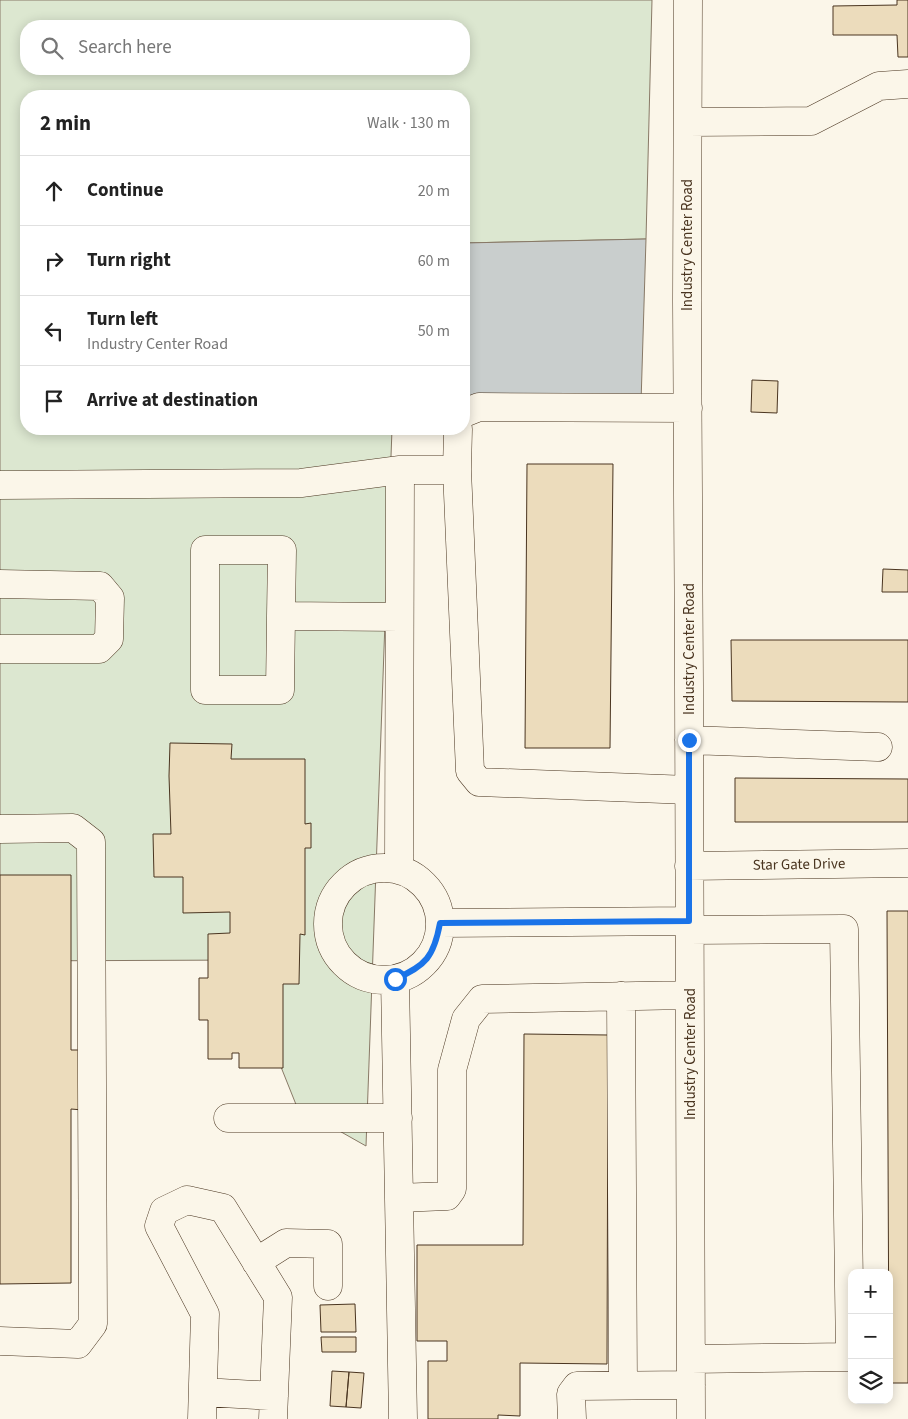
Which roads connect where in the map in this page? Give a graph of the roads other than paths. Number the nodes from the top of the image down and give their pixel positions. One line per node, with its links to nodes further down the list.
1 (688, 0): 3 (street, Industry Center Road)
2 (908, 84): 3 (street)
3 (688, 122): 4 (street, Industry Center Road)
4 (688, 408): 5 (street); 14 (street, Industry Center Road)
5 (470, 411)
6 (458, 435): 8 (street)
7 (400, 470): 8 (street); 9 (street); 12 (street)
8 (457, 470): 16 (street)
9 (0, 486)
10 (0, 584): 13 (street)
11 (281, 616): 11 (street); 12 (street)
12 (399, 617): 20 (street)
13 (0, 649)
14 (689, 740): 15 (street); 16 (street, Industry Center Road)
15 (878, 747)
16 (689, 790): 19 (street, Industry Center Road)
17 (0, 829): 31 (street)
18 (908, 863): 19 (street, Star Gate Drive)
19 (689, 866): 22 (street, Industry Center Road)
20 (399, 870): 21 (street); 23 (street)
21 (440, 923): 22 (street); 23 (street)
22 (689, 925): 24 (street, Industry Center Road); 32 (street)
23 (395, 979): 27 (street)
24 (689, 995): 25 (street); 32 (street, Industry Center Road)
25 (621, 996): 28 (street); 33 (street)
26 (228, 1118): 27 (street)
27 (398, 1118): 28 (street)
28 (399, 1198): 37 (street)
29 (256, 1262): 30 (street); 34 (street); 35 (street)
30 (328, 1286)
31 (0, 1342)
32 (690, 1372): 33 (street); 39 (street, Industry Center Road)
33 (623, 1385): 38 (street)
34 (203, 1392): 35 (street); 36 (street)
35 (274, 1408)
36 (202, 1419)
37 (403, 1419)
38 (572, 1419)
39 (691, 1419)

